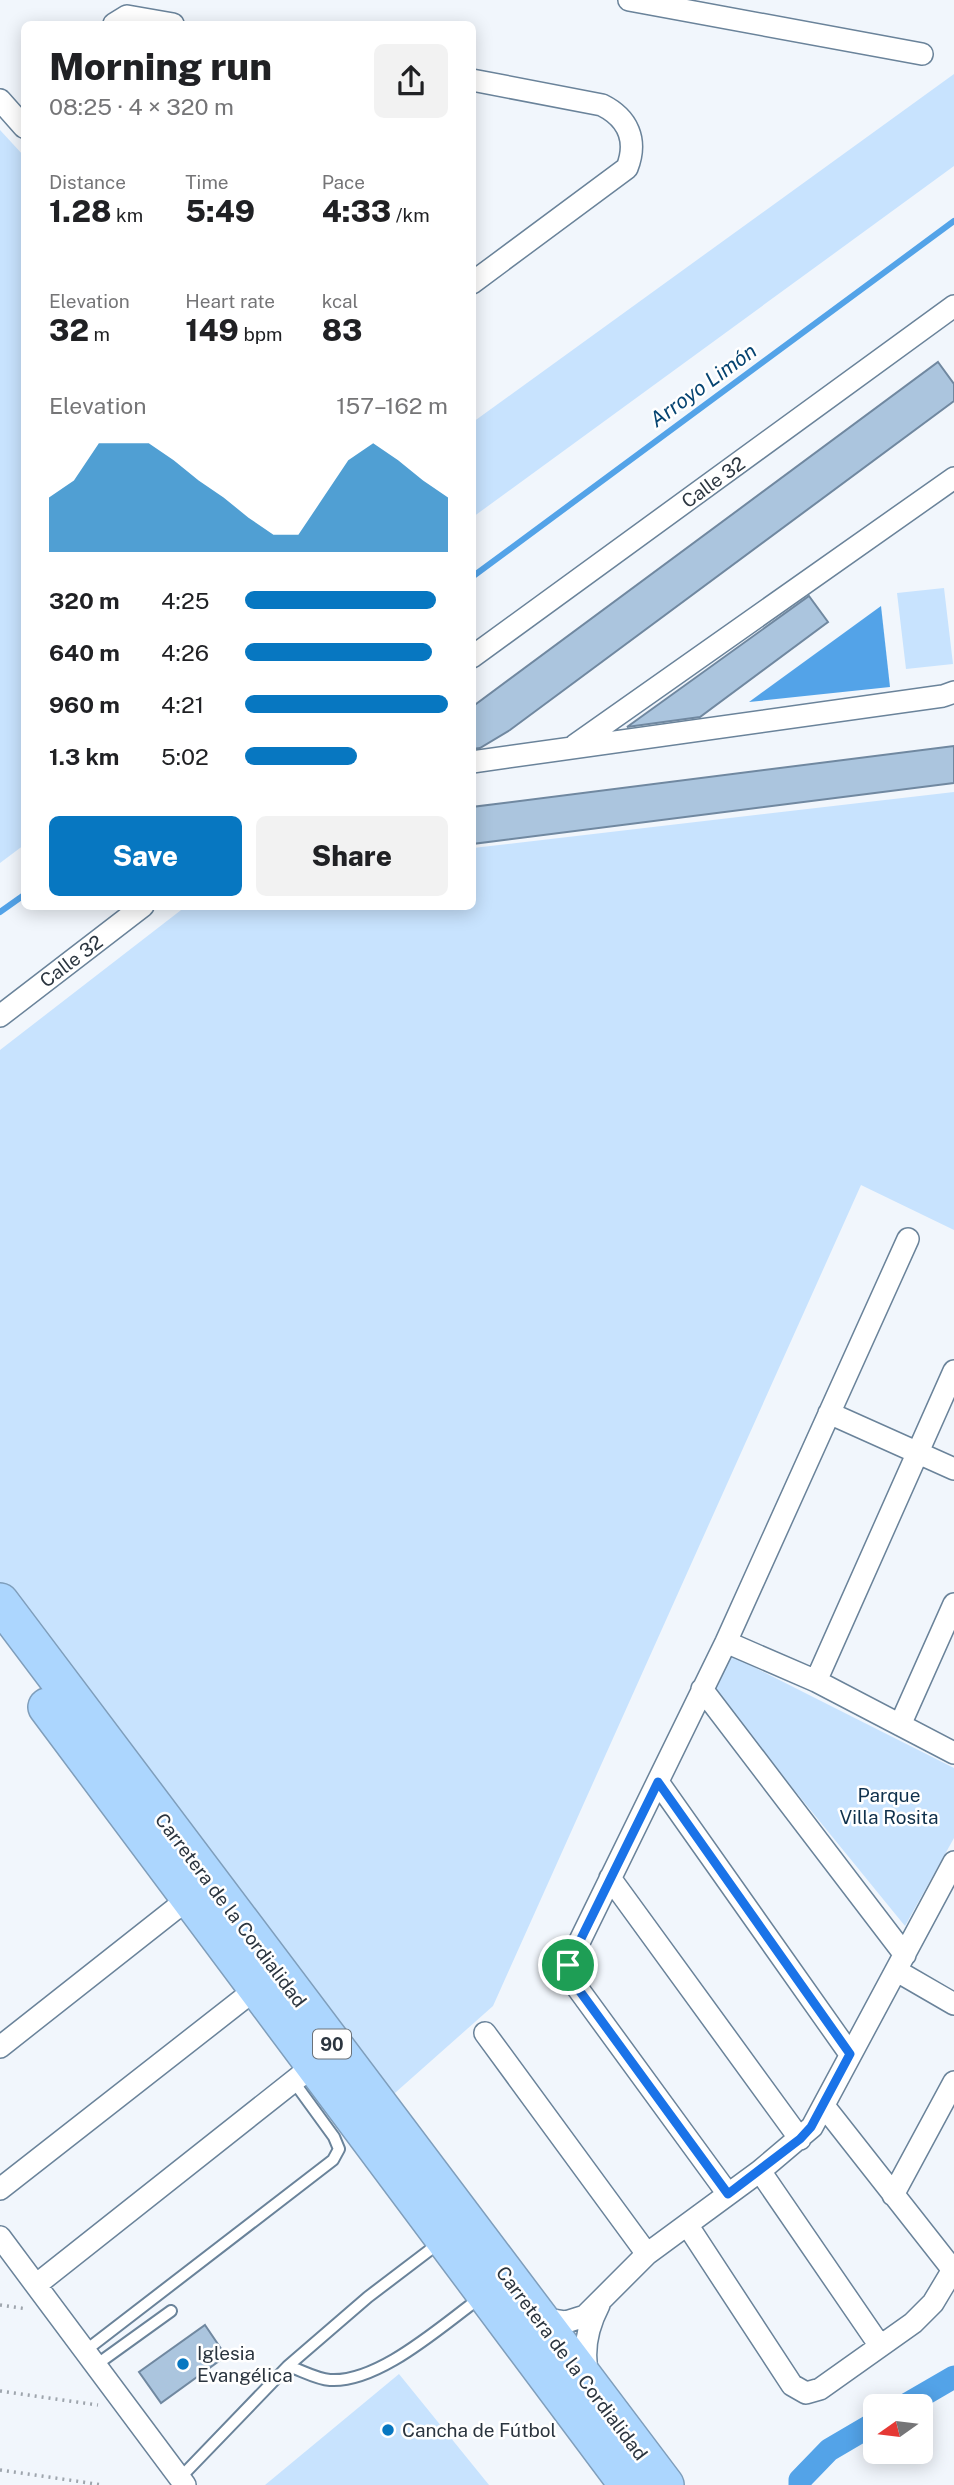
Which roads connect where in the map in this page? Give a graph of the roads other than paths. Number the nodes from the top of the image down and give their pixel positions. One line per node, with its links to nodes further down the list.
1 (629, 0): 4 (street)
2 (119, 21): 3 (street)
3 (156, 21)
4 (922, 54)
5 (476, 81): 8 (street)
6 (0, 100): 7 (street)
7 (21, 117)
8 (476, 281)
9 (954, 306): 11 (street, Calle 32)
10 (954, 478): 13 (street)
11 (476, 654)
12 (954, 692): 13 (street)
13 (572, 747): 14 (street)
14 (476, 761)
15 (138, 910): 16 (street, Calle 32)
16 (0, 1016)
17 (908, 1239): 19 (street)
18 (954, 1371): 20 (street)
19 (829, 1413): 20 (street); 24 (street)
20 (917, 1454): 21 (street); 26 (street)
21 (954, 1469)
22 (0, 1602): 56 (highway, Carretera de la Cordialidad / 90)
23 (954, 1604): 28 (street)
24 (726, 1642): 26 (street); 27 (street)
25 (0, 1644): 33 (highway, Carretera de la Cordialidad / 90)
26 (816, 1681): 28 (street)
27 (702, 1689): 30 (street); 34 (street)
28 (900, 1726): 29 (street)
29 (954, 1753)
30 (658, 1782): 32 (street); 39 (street)
31 (954, 1862): 34 (street)
32 (610, 1878): 43 (street); 46 (street)
33 (189, 1898): 35 (highway, Carretera de la Cordialidad / 90); 38 (street)
34 (901, 1963): 36 (street); 39 (street)
35 (257, 1988): 40 (highway, Carretera de la Cordialidad / 90); 45 (street)
36 (954, 2004)
37 (485, 2033): 51 (street)
38 (0, 2047)
39 (850, 2054): 42 (street)
40 (304, 2073): 50 (highway, Carretera de la Cordialidad / 90); 53 (street); 59 (lane)
41 (954, 2082): 47 (street)
42 (824, 2106): 43 (street); 47 (street)
43 (800, 2139): 44 (street)
44 (760, 2171): 46 (street); 58 (street)
45 (0, 2189)
46 (728, 2194): 48 (street)
47 (893, 2194): 52 (street)
48 (688, 2226): 51 (street); 58 (street)
49 (0, 2236): 53 (street)
50 (444, 2239): 54 (highway, Carretera de la Cordialidad / 90); 60 (lane)
51 (647, 2254): 55 (street)
52 (953, 2269): 58 (street)
53 (36, 2285): 59 (street)
54 (485, 2294): 60 (lane); 63 (highway, Carretera de la Cordialidad / 90)
55 (600, 2303): 56 (street); 61 (street)
56 (531, 2309): 61 (highway, Carretera de la Cordialidad / 90)
57 (171, 2311): 59 (lane)
58 (880, 2346)
59 (91, 2358): 62 (street)
60 (288, 2366): 62 (lane)
61 (592, 2389): 64 (highway, Carretera de la Cordialidad / 90)
62 (180, 2483)
63 (628, 2485)
64 (665, 2485)

